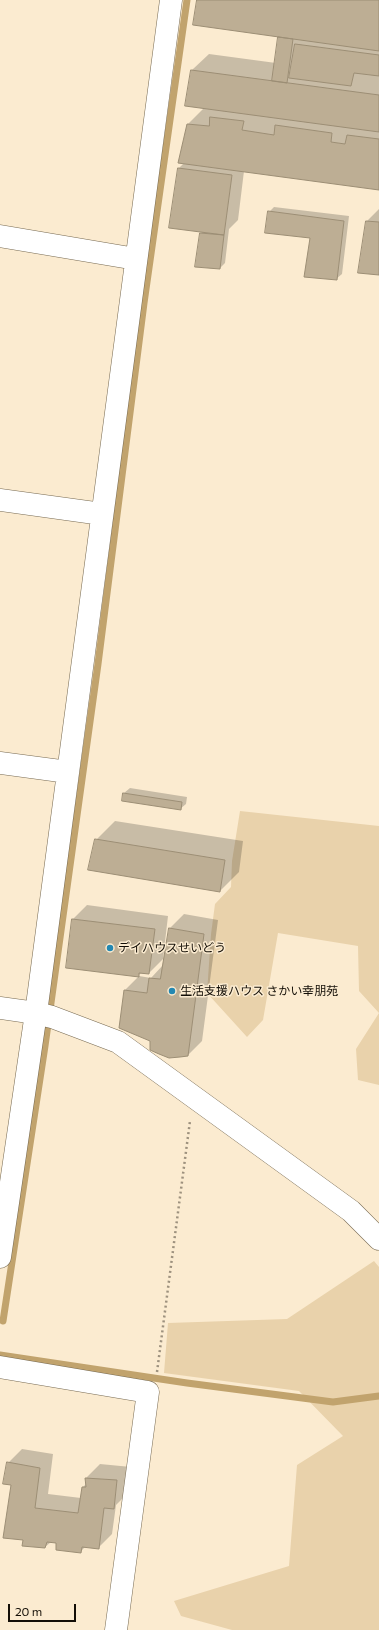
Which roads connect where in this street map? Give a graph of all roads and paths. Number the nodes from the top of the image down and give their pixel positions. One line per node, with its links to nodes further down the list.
1 (171, 0): 3 (street)
2 (0, 236): 3 (street)
3 (136, 259): 5 (street)
4 (0, 500): 5 (street)
5 (102, 514): 7 (street)
6 (0, 764): 7 (street)
7 (68, 772): 9 (street)
8 (0, 1008): 9 (street)
9 (42, 1014): 10 (street); 12 (street)
10 (193, 1097): 11 (street); 14 (path)
11 (379, 1239)
12 (0, 1257)
13 (0, 1367): 15 (street)
14 (157, 1371)
15 (116, 1630)

